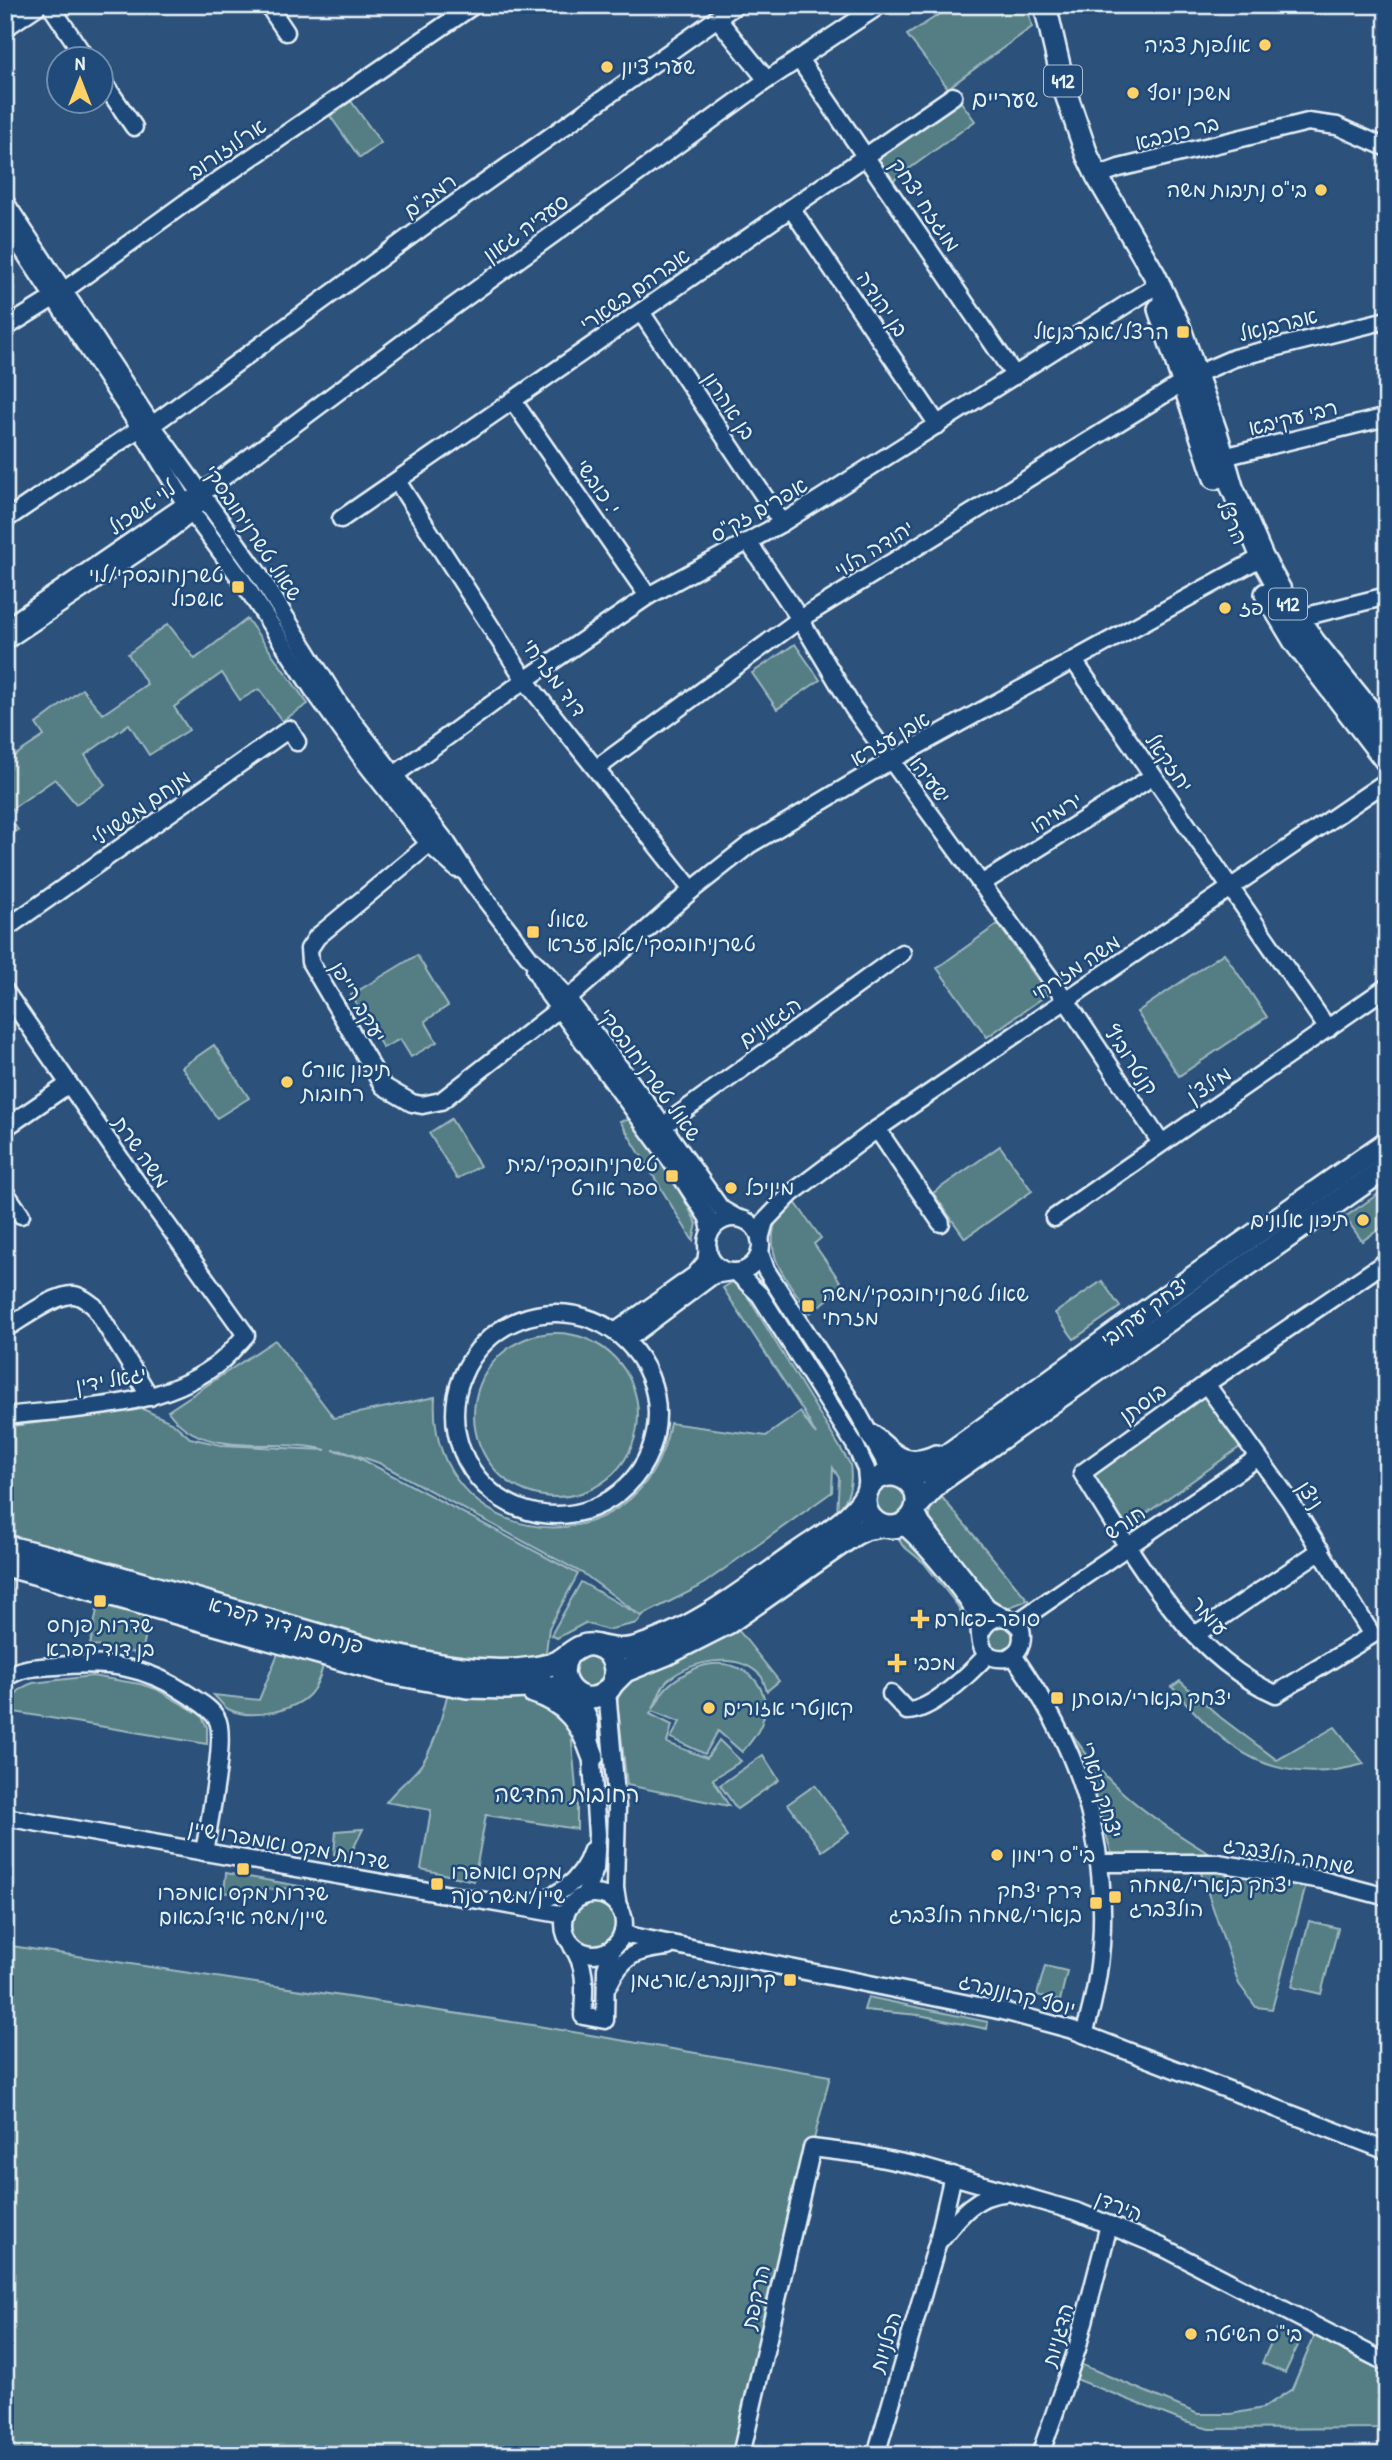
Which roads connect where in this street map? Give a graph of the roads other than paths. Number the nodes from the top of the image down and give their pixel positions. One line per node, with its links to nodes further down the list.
1 (39, 5): 9 (street)
2 (50, 5): 11 (street)
3 (268, 5): 10 (street)
4 (474, 5): 25 (street, ארלוזורוב)
5 (736, 5): 8 (street, רמב"ם)
6 (880, 5): 12 (street, סעדיה גאון)
7 (1045, 5): 19 (main road, הרצל / 412)
8 (717, 18): 13 (street); 34 (street, רמב"ם)
9 (5, 28)
10 (286, 32)
11 (78, 46)
12 (799, 59): 13 (street, סעדיה גאון); 18 (street, מוגזח יצחק)
13 (767, 80): 37 (street, סעדיה גאון)
14 (953, 96): 18 (street, אברהם בשארי)
15 (116, 101): 16 (street)
16 (134, 127)
17 (1387, 148): 19 (street, בר כוכבא)
18 (867, 156): 21 (street, אברהם בשארי); 29 (street, מוגזח יצחק)
19 (1097, 176): 23 (main road, הרצל / 412)
20 (5, 202): 25 (street, שאול טשרניחובסקי)
21 (791, 208): 26 (street, אברהם בשארי); 33 (street, בן יהודה)
22 (5, 223): 25 (street, שאול טשרניחובסקי)
23 (1140, 251): 24 (main road, הרצל / 412); 30 (main road, הרצל / 412)
24 (1152, 288): 29 (street, אפרים זק"ס); 30 (main road, הרצל / 412)
25 (60, 294): 28 (street, ארלוזורוב); 34 (street, שאול טשרניחובסקי)
26 (641, 312): 31 (street, אברהם בשארי); 41 (street, בן אהרון)
27 (1387, 320): 30 (street, אברבנאל)
28 (5, 328)
29 (1015, 376): 33 (street, אפרים זק"ס)
30 (1190, 378): 35 (main road, הרצל / 412); 49 (street, יהודה הלוי)
31 (513, 401): 36 (street, אברהם בשארי); 46 (street, י. כובשי)
32 (1387, 417): 35 (street, רבי עקיבא)
33 (938, 425): 41 (street, אפרים זק"ס)
34 (146, 427): 37 (street, שאול טשרניחובסקי); 38 (street, שאול טשרניחובסקי); 40 (street, רמב"ם)
35 (1217, 458): 45 (main road, הרצל / 412)
36 (397, 481): 39 (street, אברהם בשארי); 53 (street, דוד מזרחי)
37 (202, 493): 38 (street, לוי אשכול); 59 (street, שאול טשרניחובסקי)
38 (189, 508): 42 (street, שאול טשרניחובסקי); 43 (street, לוי אשכול); 50 (street, לוי אשכול)
39 (341, 519)
40 (5, 520)
41 (782, 523): 44 (street, אפרים זק"ס)
42 (205, 530): 43 (street); 62 (street, שאול טשרניחובסקי)
43 (163, 535): 51 (street, לוי אשכול)
44 (749, 543): 46 (street, אפרים זק"ס); 49 (street, ישעיהו)
45 (1256, 560): 48 (main road, הרצל / 412); 52 (street, אבן עזרא); 57 (main road, הרצל / 412)
46 (648, 596): 53 (street, אפרים זק"ס)
47 (1387, 596): 48 (street)
48 (1295, 615): 54 (main road, הרצל / 412)
49 (800, 619): 56 (street, ישעיהו); 58 (street, יהודה הלוי)
50 (5, 628)
51 (5, 641)
52 (1074, 661): 56 (street, אבן עזרא); 60 (street, יחזקאל)
53 (526, 680): 58 (street, דוד מזרחי); 59 (street, אפרים זק"ס)
54 (1387, 732)
55 (297, 742): 67 (street, מנחם מששוילי)
56 (890, 761): 64 (street, ישעיהו); 66 (street, אבן עזרא)
57 (1387, 762)
58 (597, 768): 66 (street, דוד מזרחי)
59 (393, 776): 63 (street, שאול טשרניחובסקי)
60 (1152, 777): 64 (street, ירמיהו); 65 (street, יחזקאל)
61 (1387, 781): 65 (street, משה מזרחי)
62 (429, 844): 63 (street, שאול טשרניחובסקי); 72 (street, יעקב רייפן)
63 (472, 882): 72 (street, שאול טשרניחובסקי)
64 (981, 884): 71 (street, ישעיהו)
65 (1231, 888): 71 (street, משה מזרחי); 73 (street, יחזקאל)
66 (692, 890): 72 (street, אבן עזרא)
67 (5, 929)
68 (902, 953): 75 (street, הגאונים)
69 (1387, 987): 73 (street, מילצ'ן)
70 (5, 991): 74 (street, משה שרת)
71 (1066, 1000): 77 (street, משה מזרחי); 79 (street, קנטרוביץ)
72 (568, 1005): 75 (street, שאול טשרניחובסקי); 87 (street, שאול טשרניחובסקי)
73 (1328, 1029): 79 (street, מילצ'ן)
74 (69, 1084): 76 (street); 92 (street, משה שרת)
75 (663, 1126): 84 (street, שאול טשרניחובסקי)
76 (5, 1128)
77 (877, 1129): 82 (street, משה מזרחי); 86 (street)
78 (1387, 1142): 98 (main road, יצחק יעקובי)
79 (1161, 1143): 85 (street, מילצ'ן)
80 (1387, 1167): 102 (main road, יצחק יעקובי)
81 (5, 1192): 83 (street)
82 (792, 1193): 84 (street, משה מזרחי); 88 (street, משה מזרחי)
83 (21, 1215)
84 (738, 1217): 87 (street); 88 (street)
85 (1054, 1218)
86 (941, 1223)
87 (710, 1238): 90 (street); 93 (street)
88 (760, 1246): 90 (street); 97 (street)
89 (1387, 1261): 94 (street, בוסתן)
90 (734, 1272): 93 (street); 101 (street)
91 (5, 1329): 95 (street)
92 (246, 1335): 95 (street, יגאל ידין)
93 (621, 1336): 93 (street)
94 (1206, 1384): 99 (street, ניצן); 104 (street, בוסתן)
95 (150, 1398): 96 (street, יגאל ידין)
96 (5, 1416)
97 (872, 1436): 98 (main road); 100 (street)
98 (960, 1445): 100 (main road, יצחק יעקובי)
99 (1258, 1458): 104 (street, חורש); 105 (street, ניצן)
100 (899, 1476): 101 (main road); 102 (main road)
101 (866, 1493): 102 (main road); 110 (main road)
102 (904, 1517): 107 (street); 108 (street); 115 (main road)
103 (5, 1546): 112 (main road, פנחס בן דוד קפרא)
104 (1128, 1546): 107 (street, חורש); 109 (street, עומר)
105 (1321, 1550): 109 (street); 119 (street, ניצן)
106 (5, 1566): 116 (main road, פנחס בן דוד קפרא)
107 (1010, 1620): 108 (street); 113 (street)
108 (981, 1632): 111 (street)
109 (1195, 1635): 119 (street, עומר)
110 (596, 1646): 112 (main road); 115 (main road)
111 (988, 1654): 113 (street); 118 (street)
112 (568, 1655): 117 (main road)
113 (1013, 1655): 124 (street, יצחק בנארי)
114 (5, 1679): 123 (street)
115 (610, 1686): 117 (main road); 128 (street)
116 (507, 1688): 117 (main road, פנחס בן דוד קפרא); 120 (main road)
117 (574, 1693): 120 (street)
118 (891, 1694)
119 (1276, 1694)
120 (593, 1756): 122 (street)
121 (5, 1817): 123 (street, שדרות מקס ואמפרו שיין)
122 (597, 1834): 125 (street); 127 (street)
123 (204, 1852): 127 (street, שדרות מקס ואמפרו שיין)
124 (1100, 1863): 126 (street, שמחה הולצברג); 134 (street, יצחק בנארי)
125 (584, 1896): 128 (street); 129 (street)
126 (1387, 1896)
127 (502, 1904): 129 (street, שדרות מקס ואמפרו שיין)
128 (618, 1907): 130 (street)
129 (565, 1915): 131 (street)
130 (618, 1940): 131 (street); 132 (street, יוסף קרוננברג); 133 (street)
131 (571, 1944): 133 (street)
132 (695, 1948): 133 (street); 134 (street, יוסף קרוננברג)
133 (606, 1989)
134 (1084, 2034): 136 (street, יוסף קרוננברג)
135 (812, 2148): 137 (street, הירדן); 142 (street, הרקפת)
136 (1387, 2151)
137 (953, 2175): 138 (street, הירדן); 140 (street, הכלניות)
138 (1010, 2192): 139 (street, הירדן); 140 (street, הכלניות)
139 (1109, 2225): 141 (street, הירדן); 144 (street, הדגניות)
140 (938, 2241): 143 (street, הכלניות)
141 (1387, 2363)
142 (741, 2455)
143 (876, 2455)
144 (1040, 2455)

